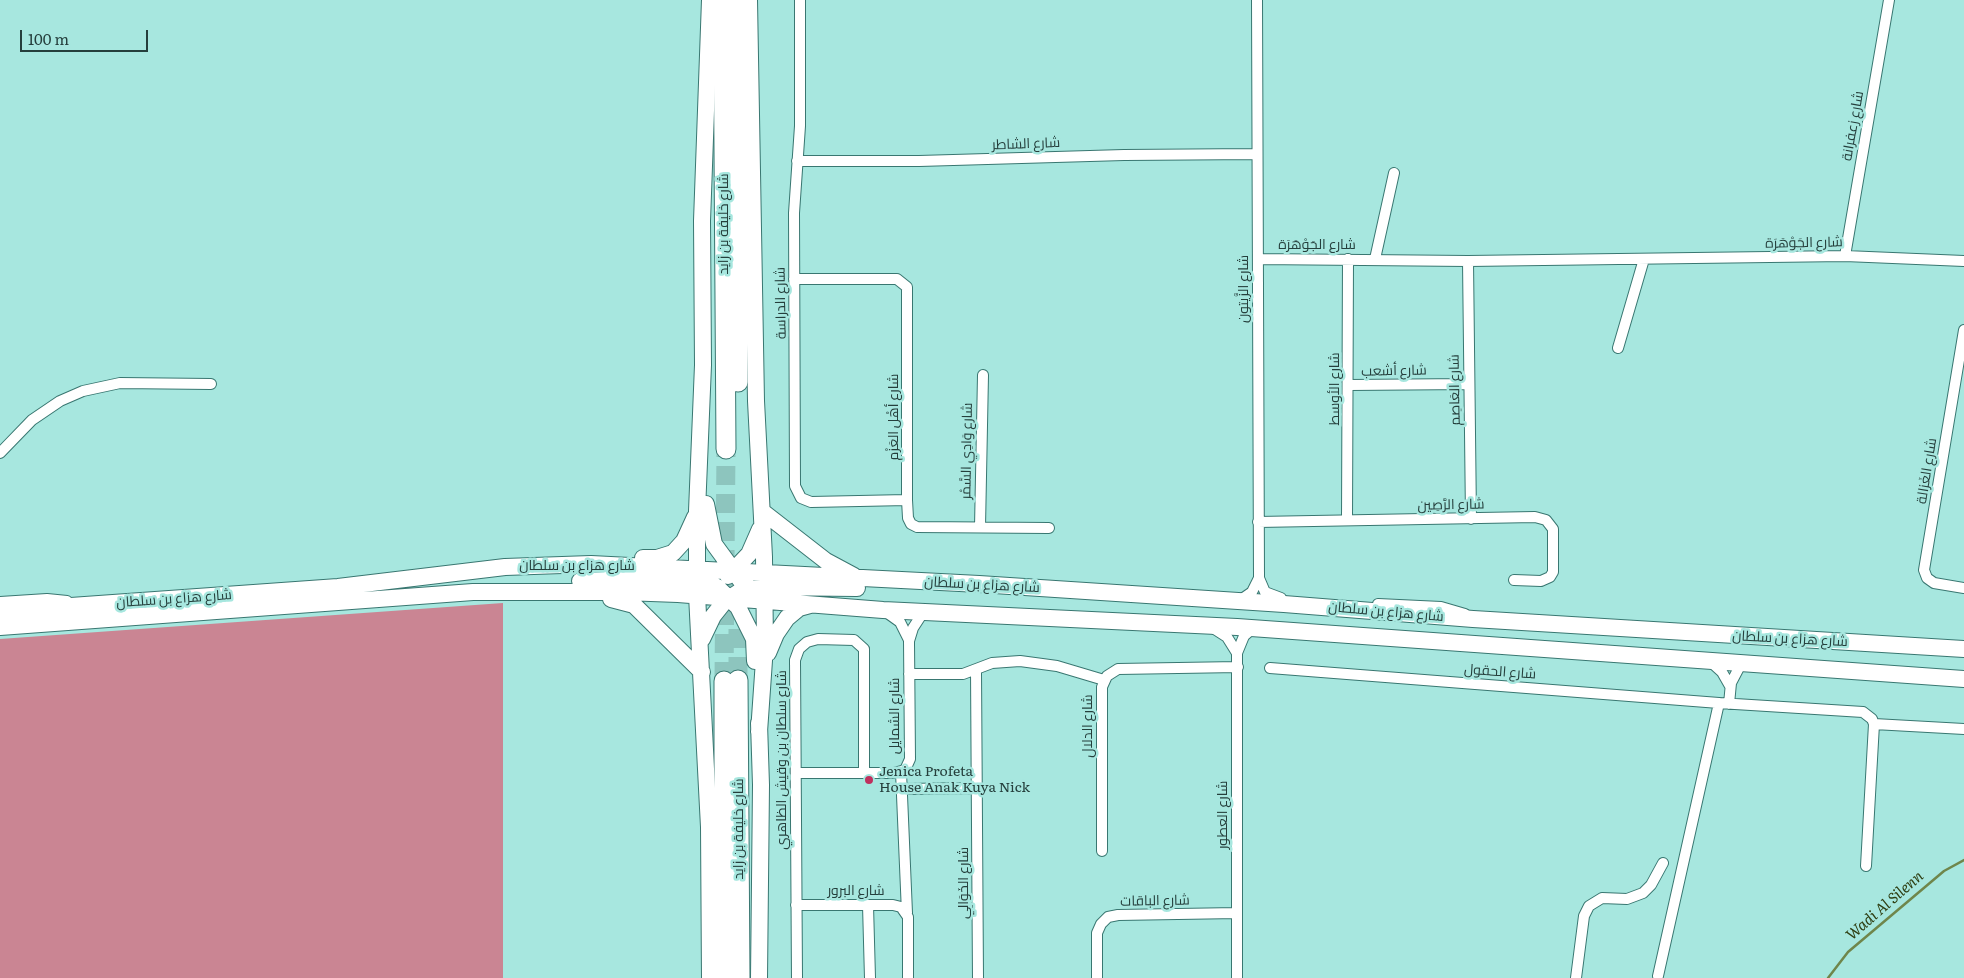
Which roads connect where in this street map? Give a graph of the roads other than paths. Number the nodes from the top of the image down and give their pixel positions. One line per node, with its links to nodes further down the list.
1 (710, 0): 21 (main road)
2 (723, 0): 3 (highway, شارع خليفة بن زايد)
3 (736, 0)
4 (749, 0): 29 (main road)
5 (800, 0): 9 (street, شارع الدراسة)
6 (1257, 0): 8 (street, شارع الزَّيتون)
7 (1888, 0): 11 (street, شارع زعفرانة)
8 (1256, 154): 9 (street, شارع الشاطر); 13 (street, شارع الزَّيتون)
9 (796, 161): 18 (street, شارع الدراسة)
10 (1394, 173): 14 (street, شارع الجَوْهَرَة)
11 (1845, 256): 15 (street, شارع الجَوْهَرَة); 16 (street, شارع الجَوْهَرَة)
12 (1348, 258): 13 (street, شارع الجَوْهَرَة); 14 (street, شارع الجَوْهَرَة); 25 (street, شارع الأوسط)
13 (1258, 259): 32 (street, شارع الزَّيتون)
14 (1375, 259): 17 (street, شارع الجَوْهَرَة)
15 (1644, 259): 17 (street, شارع الجَوْهَرَة); 20 (street)
16 (1964, 260)
17 (1468, 261): 24 (street, شارع العَاصِم)
18 (794, 279): 27 (street, شارع الدراسة); 27 (street, شارع أهْل العَزْم)
19 (1964, 330): 43 (street, شارع الغَزالة)
20 (1618, 348)
21 (703, 365): 28 (main road); 36 (main road)
22 (983, 375): 33 (street, شارع وَادِي السَّمْر)
23 (211, 384): 26 (street)
24 (1468, 384): 25 (street, شارع أشعب); 30 (street, شارع العَاصِم)
25 (1349, 385): 31 (street, شارع الأوسط)
26 (0, 453)
27 (907, 500): 33 (street, شارع أهْل العَزْم)
28 (697, 510): 35 (main road); 41 (main road)
29 (763, 515): 36 (main road); 38 (main road); 42 (main road)
30 (1470, 519): 31 (street, شارع الرَّصِين); 39 (street, شارع الرَّصِين)
31 (1348, 520): 32 (street, شارع الرَّصِين)
32 (1258, 522): 37 (street, شارع الزَّيتون)
33 (980, 527): 34 (street, شارع أهْل العَزْم)
34 (1049, 528)
35 (561, 564): 41 (main road, شارع هزاع بن سلطان); 49 (main road, شارع هزاع بن سلطان)
36 (734, 572): 41 (main road); 42 (main road)
37 (1259, 578): 47 (street); 53 (street)
38 (861, 579): 40 (main road, شارع هزاع بن سلطان); 42 (main road, شارع هزاع بن سلطان)
39 (1514, 580)
40 (899, 581): 42 (main road); 47 (main road, شارع هزاع بن سلطان)
41 (700, 582): 44 (main road); 45 (main road); 60 (main road)
42 (760, 587): 45 (main road); 48 (main road, شارع هزاع بن سلطان); 78 (main road)
43 (1964, 588)
44 (544, 590): 54 (main road, شارع هزاع بن سلطان); 69 (main road)
45 (730, 598): 60 (main road); 78 (main road)
46 (0, 602): 49 (street)
47 (1233, 602): 53 (main road, شارع هزاع بن سلطان)
48 (813, 604): 50 (main road, شارع هزاع بن سلطان); 78 (main road)
49 (77, 606): 51 (main road, شارع هزاع بن سلطان)
50 (883, 610): 52 (main road, شارع هزاع بن سلطان); 58 (street, شارع الشمايل)
51 (0, 611)
52 (924, 611): 55 (main road, شارع هزاع بن سلطان); 58 (street, شارع الشمايل)
53 (1473, 619): 57 (main road, شارع هزاع بن سلطان)
54 (0, 626)
55 (1210, 626): 56 (main road, شارع هزاع بن سلطان); 62 (street)
56 (1253, 628): 62 (street, شارع العطور); 63 (main road, شارع هزاع بن سلطان)
57 (1686, 633): 59 (main road); 61 (main road, شارع هزاع بن سلطان)
58 (909, 641): 71 (street, شارع الشمايل)
59 (1964, 641)
60 (700, 649): 69 (main road)
61 (1964, 649)
62 (1238, 653): 65 (street, شارع العطور)
63 (1709, 661): 64 (main road, شارع هزاع بن سلطان); 74 (street)
64 (1742, 662): 70 (main road, شارع هزاع بن سلطان); 74 (street)
65 (1238, 667): 73 (street, شارع الدلال); 90 (street, شارع العطور)
66 (1270, 668): 75 (street, شارع الحقول)
67 (1964, 668): 70 (main road)
68 (976, 670): 71 (street); 73 (street); 82 (street, شارع الخَوَالِي)
69 (702, 672): 92 (main road)
70 (1865, 673): 72 (main road, شارع هزاع بن سلطان)
71 (909, 674): 79 (street, شارع الشمايل)
72 (1964, 679)
73 (1104, 680): 84 (street, شارع الدلال)
74 (1730, 686): 75 (street)
75 (1724, 704): 76 (street, شارع الحقول); 91 (street)
76 (1874, 724): 77 (street); 86 (street)
77 (1964, 729)
78 (759, 732): 95 (main road)
79 (901, 772): 81 (street, شارع الشمايل); 83 (street)
80 (796, 773): 81 (street, شارع الشمايل); 81 (street, شارع سلطان بن وقيش الظاهري); 87 (street, شارع سلطان بن وقيش الظاهري)
81 (864, 773)
82 (978, 788): 83 (street); 99 (street, شارع الخَوَالِي)
83 (902, 789): 89 (street)
84 (1102, 851)
85 (1663, 863): 102 (street)
86 (1866, 866)
87 (796, 905): 88 (street, شارع البرور); 96 (street, شارع سلطان بن وقيش الظاهري)
88 (868, 905): 89 (street, شارع البرور); 97 (street)
89 (907, 913): 98 (street)
90 (1237, 913): 100 (street, شارع الباقات); 101 (street, شارع العطور)
91 (1658, 976)
92 (710, 978)
93 (724, 978): 94 (highway, شارع خليفة بن زايد)
94 (740, 978)
95 (760, 978)
96 (797, 978)
97 (870, 978)
98 (908, 978)
99 (978, 978)
100 (1097, 978)
101 (1237, 978)
102 (1576, 978)

